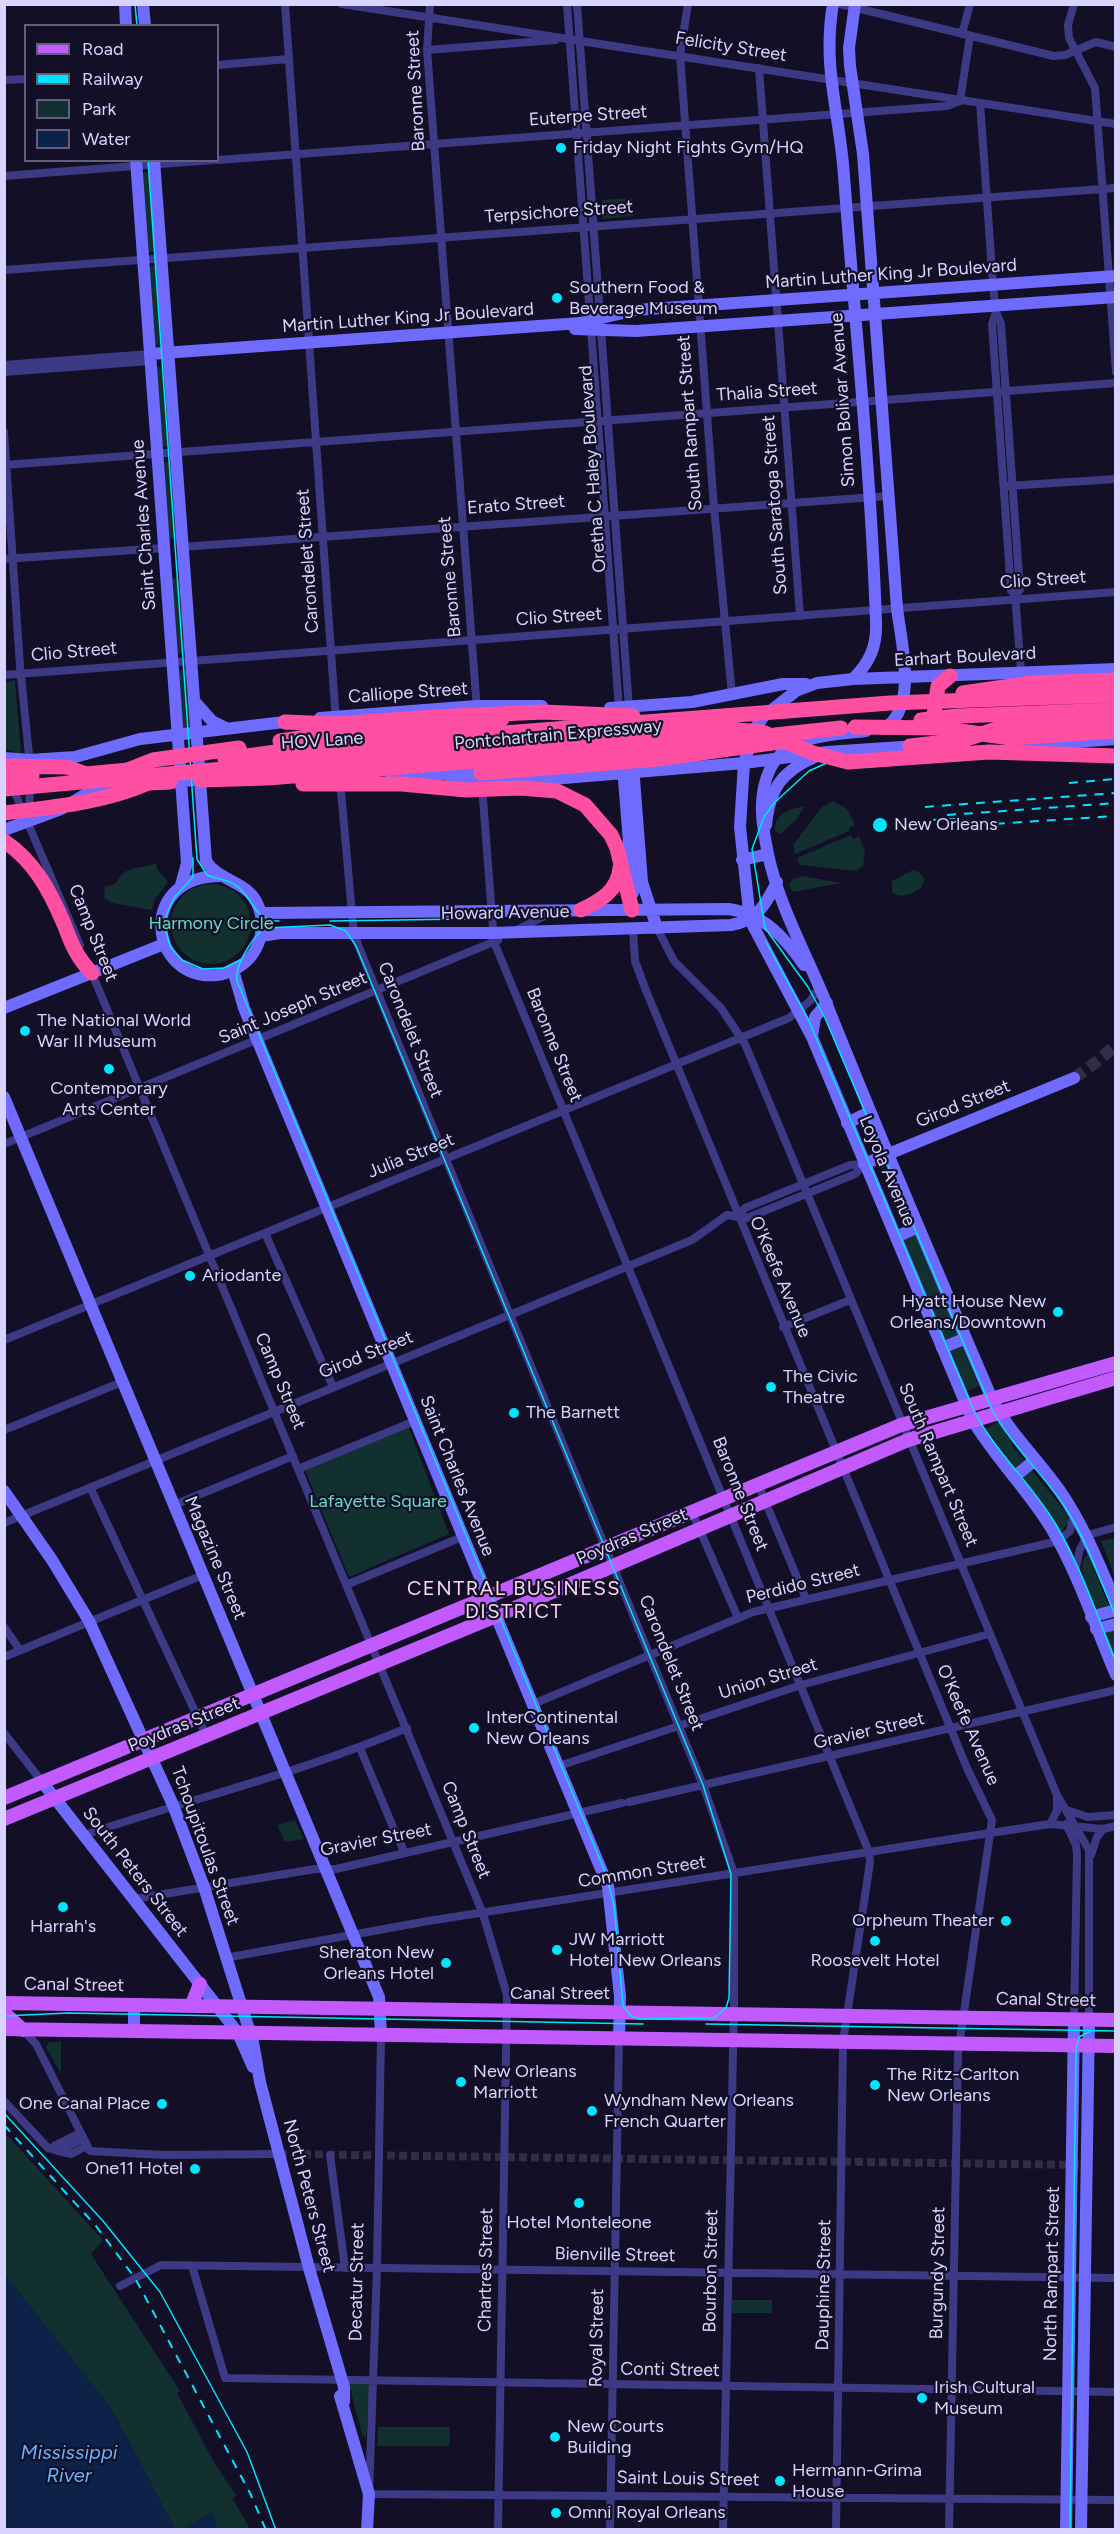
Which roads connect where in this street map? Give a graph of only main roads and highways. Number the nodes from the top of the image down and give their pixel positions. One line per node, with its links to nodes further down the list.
1 (950, 676): 12 (highway)
2 (1116, 680): 4 (highway, bridge)
3 (1116, 695): 4 (highway, Pontchartrain Expressway, bridge)
4 (890, 703): 7 (highway, Pontchartrain Expressway, bridge)
5 (561, 707): 16 (highway, bridge)
6 (1116, 710): 10 (highway, Pontchartrain Expressway, bridge)
7 (690, 720): 9 (highway, bridge); 16 (highway, Pontchartrain Expressway, bridge)
8 (1116, 721): 12 (highway)
9 (285, 722)
10 (848, 728): 11 (highway, bridge); 18 (highway, bridge); 20 (highway, Pontchartrain Expressway, bridge)
11 (1116, 731)
12 (952, 742): 13 (highway)
13 (910, 746)
14 (1116, 756): 22 (highway, HOV Lane, bridge)
15 (4, 767): 17 (highway, bridge)
16 (128, 770): 17 (highway, Pontchartrain Expressway)
17 (86, 774): 19 (highway, Pontchartrain Expressway, bridge)
18 (481, 777)
19 (4, 778)
20 (268, 778): 21 (highway, Pontchartrain Expressway, bridge); 26 (highway, bridge)
21 (148, 783): 23 (highway, Pontchartrain Expressway, bridge); 24 (highway, bridge)
22 (4, 789)
23 (4, 799)
24 (4, 813)
25 (4, 841): 29 (highway)
26 (620, 862): 27 (highway); 28 (highway)
27 (581, 910)
28 (632, 910)
29 (92, 973)
30 (1112, 1364): 31 (main road, Poydras Street); 32 (main road)
31 (1089, 1370): 33 (main road); 34 (main road, Poydras Street)
32 (1114, 1378): 33 (main road, Poydras Street)
33 (1093, 1385): 35 (main road, Poydras Street)
34 (547, 1572): 35 (main road); 36 (main road, Poydras Street)
35 (555, 1591): 37 (main road, Poydras Street)
36 (319, 1668): 37 (main road); 38 (main road, Poydras Street)
37 (326, 1685): 39 (main road, Poydras Street)
38 (4, 1798)
39 (4, 1819)
40 (200, 1984): 42 (main road)
41 (4, 2003): 42 (main road, Canal Street)
42 (192, 2004): 43 (main road, Canal Street)
43 (314, 2007): 44 (main road, Canal Street); 53 (main road)
44 (397, 2009): 45 (main road, Canal Street); 54 (main road)
45 (452, 2010): 46 (main road, Canal Street); 55 (main road)
46 (531, 2012): 48 (main road, Canal Street); 56 (main road)
47 (4, 2013): 52 (main road)
48 (939, 2016): 49 (main road, Canal Street); 57 (main road)
49 (970, 2017): 50 (main road, Canal Street); 58 (main road)
50 (1116, 2020)
51 (4, 2029): 52 (main road)
52 (23, 2030): 53 (main road)
53 (314, 2034): 54 (main road)
54 (396, 2036): 55 (main road)
55 (452, 2036): 56 (main road)
56 (531, 2038): 57 (main road)
57 (938, 2043): 58 (main road)
58 (976, 2044): 59 (main road)
59 (1116, 2046)

